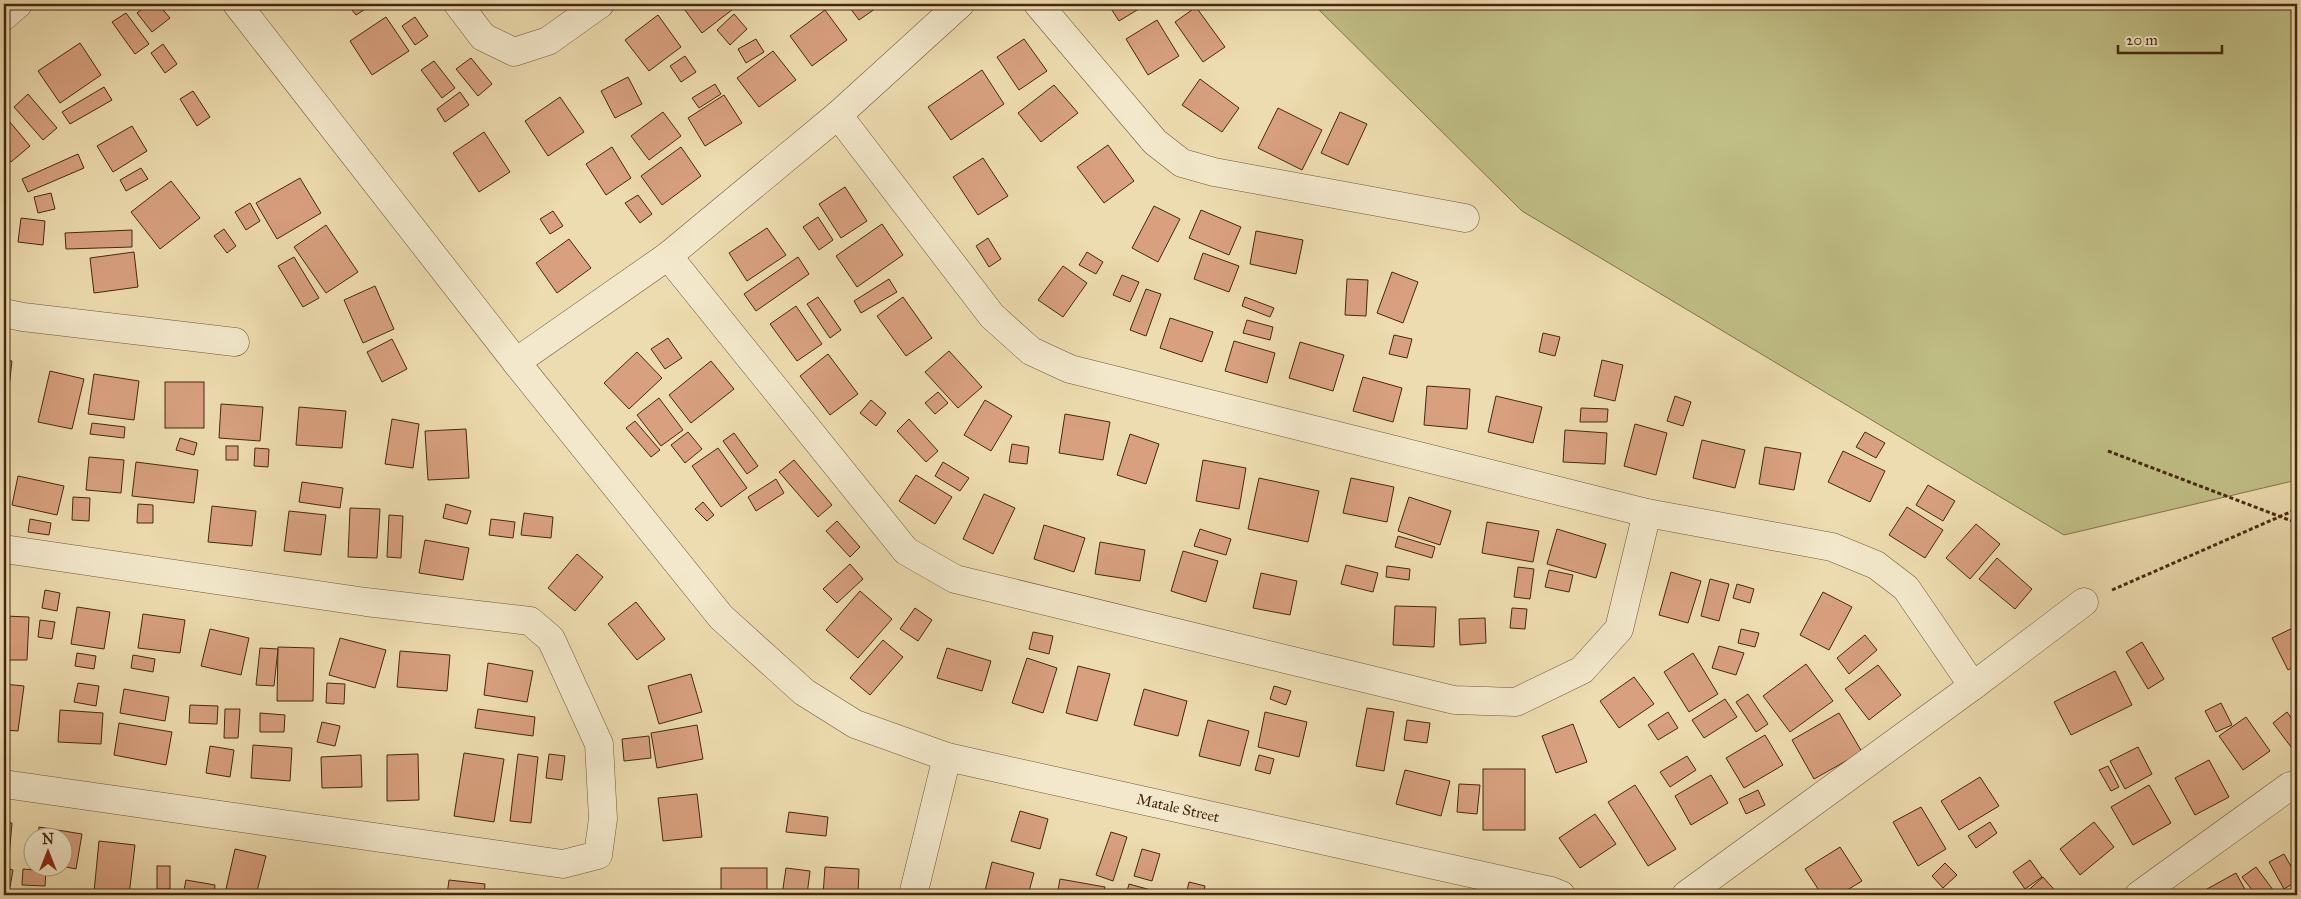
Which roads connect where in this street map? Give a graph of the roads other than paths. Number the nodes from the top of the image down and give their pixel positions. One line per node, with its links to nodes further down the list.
1 (18, 4): 7 (street)
2 (237, 4): 13 (street, Matale Street)
3 (458, 4): 4 (street)
4 (600, 4)
5 (960, 4): 8 (street)
6 (1038, 4): 9 (street)
7 (4, 16)
8 (838, 115): 10 (street); 14 (street)
9 (1465, 218)
10 (668, 256): 13 (street); 14 (street)
11 (4, 313): 12 (street)
12 (235, 342)
13 (516, 362): 18 (street, Matale Street)
14 (1647, 513): 17 (street)
15 (4, 549): 19 (street)
16 (2084, 602): 17 (street)
17 (1974, 686): 24 (street)
18 (947, 757): 22 (street); 23 (street, Matale Street)
19 (4, 784)
20 (2297, 785): 21 (street)
21 (2142, 894)
22 (914, 895)
23 (1562, 895)
24 (1686, 895)

